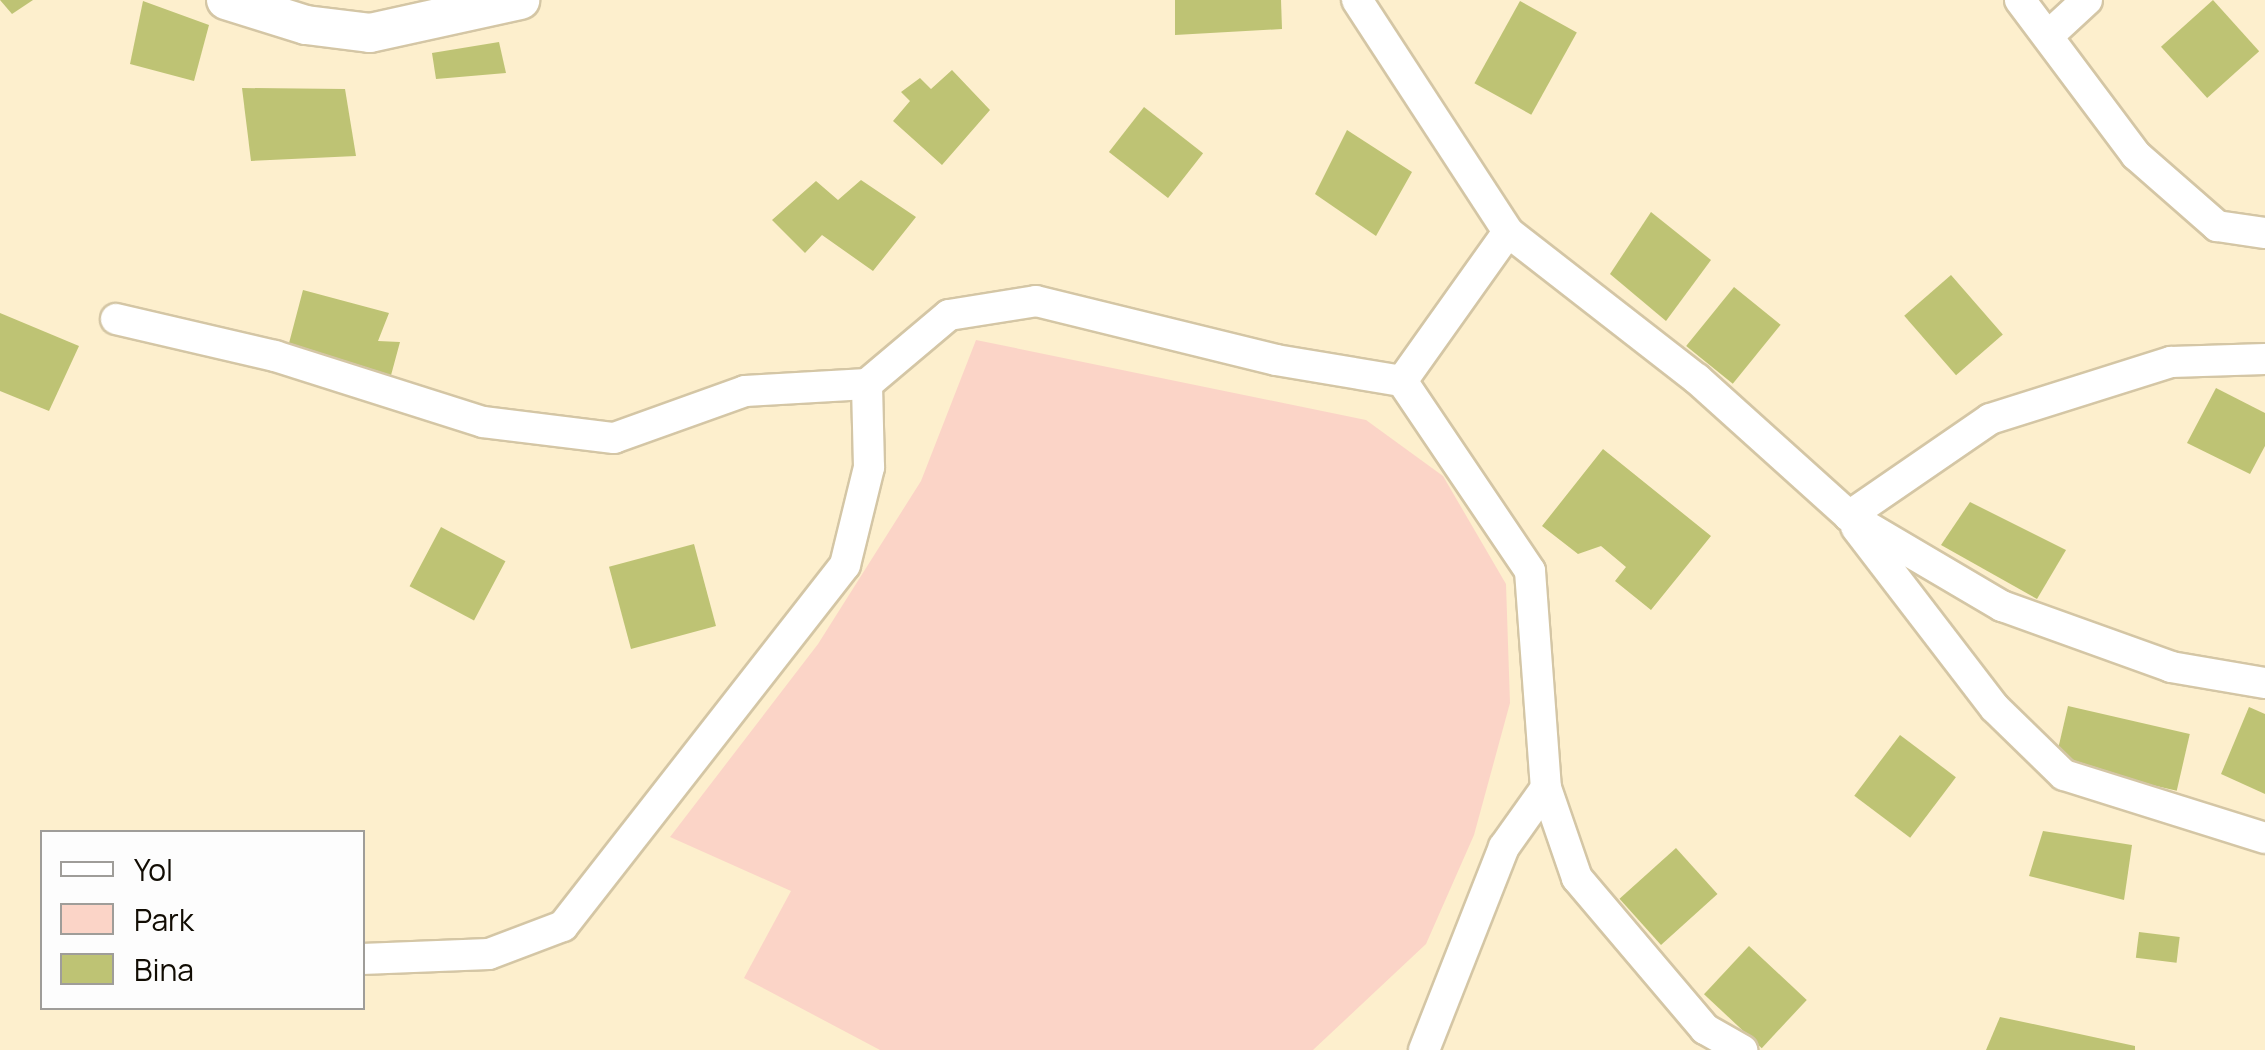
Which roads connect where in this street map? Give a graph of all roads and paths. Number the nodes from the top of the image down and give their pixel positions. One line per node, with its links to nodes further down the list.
1 (226, 0): 2 (street)
2 (520, 0)
3 (1357, 0): 7 (street)
4 (2020, 0): 6 (street)
5 (2087, 0): 6 (street)
6 (2048, 36): 8 (street)
7 (1508, 232): 11 (street); 13 (street)
8 (2265, 233)
9 (116, 320): 12 (street)
10 (2265, 359): 13 (street)
11 (1402, 382): 12 (street); 15 (street)
12 (867, 384): 17 (street)
13 (1849, 516): 14 (street); 16 (street)
14 (2265, 684)
15 (1546, 788): 18 (street); 19 (street)
16 (2265, 838)
17 (365, 959)
18 (1424, 1050)
19 (1742, 1050)

